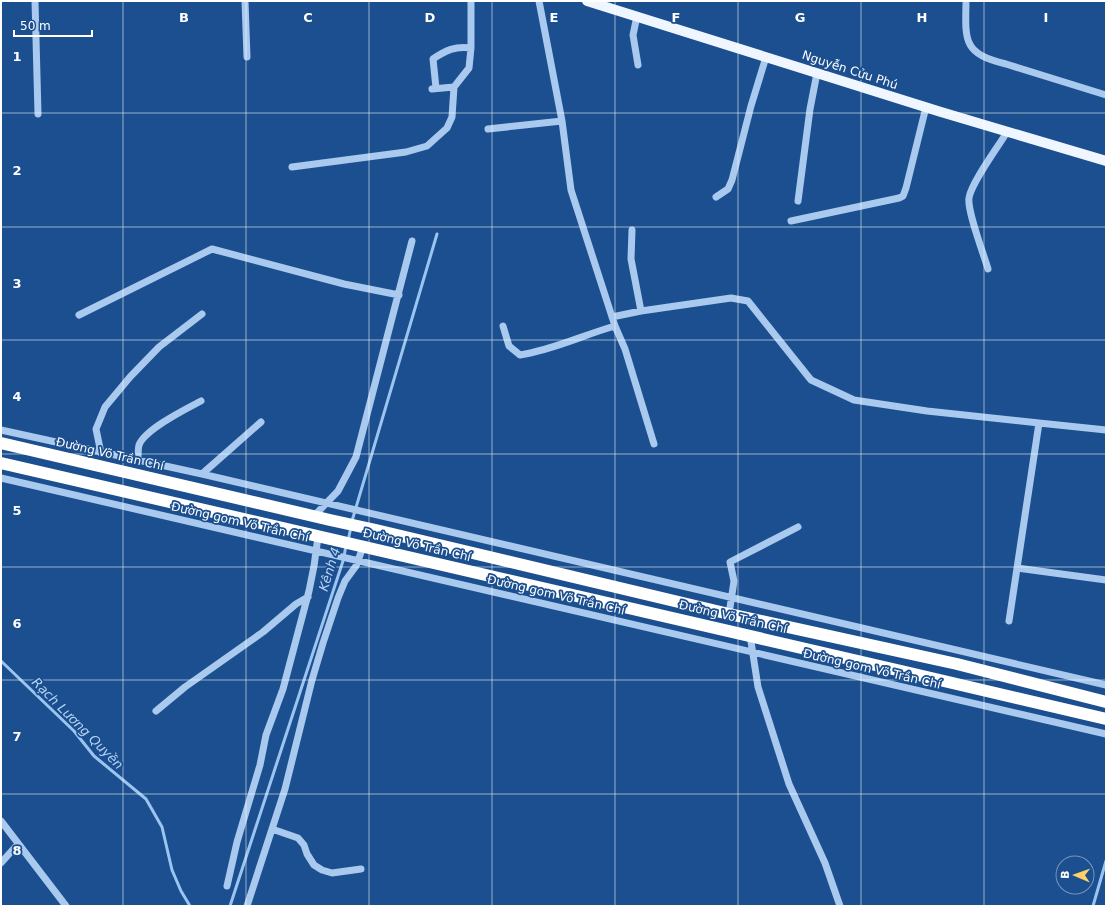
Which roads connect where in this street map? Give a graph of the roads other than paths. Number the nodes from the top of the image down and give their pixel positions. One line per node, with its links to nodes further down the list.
1 (35, 1): 16 (street)
2 (245, 1): 9 (street)
3 (471, 1): 8 (street)
4 (539, 1): 17 (street)
5 (587, 1): 7 (main road, Nguyễn Cửu Phú)
6 (966, 3): 14 (street)
7 (637, 16): 10 (main road, Nguyễn Cửu Phú); 11 (street)
8 (471, 48): 13 (street); 13 (street)
9 (247, 57)
10 (766, 57): 12 (main road, Nguyễn Cửu Phú); 22 (street)
11 (638, 65)
12 (817, 73): 15 (main road, Nguyễn Cửu Phú); 23 (street)
13 (454, 88): 21 (street)
14 (1106, 95)
15 (926, 107): 19 (main road, Nguyễn Cửu Phú); 24 (street)
16 (38, 114)
17 (562, 121): 18 (street); 32 (street)
18 (488, 129)
19 (1007, 132): 20 (main road, Nguyễn Cửu Phú); 27 (street)
20 (1106, 161)
21 (292, 168)
22 (716, 197)
23 (798, 201)
24 (791, 221)
25 (632, 230): 29 (street)
26 (412, 241): 28 (street)
27 (988, 269)
28 (399, 295): 31 (street); 47 (street)
29 (642, 311): 32 (street); 37 (street)
30 (202, 314): 42 (street)
31 (79, 315)
32 (612, 317): 34 (street)
33 (503, 326): 34 (street)
34 (615, 326): 41 (street)
35 (201, 401): 43 (street)
36 (261, 422): 45 (street)
37 (1039, 423): 39 (street); 54 (street)
38 (1, 430): 42 (street)
39 (1106, 430)
40 (1, 444): 48 (highway, Đường Võ Trần Chí)
41 (654, 444)
42 (101, 453): 43 (street)
43 (138, 460): 45 (street)
44 (1, 463): 50 (highway)
45 (202, 474): 47 (street)
46 (1, 478): 52 (street, Đường gom Võ Trần Chí)
47 (326, 503): 48 (street); 57 (street)
48 (314, 516): 58 (highway, Đường Võ Trần Chí)
49 (798, 527): 57 (street)
50 (322, 538): 51 (highway, Đường Võ Trần Chí); 52 (street)
51 (358, 546): 53 (street); 60 (highway, Đường Võ Trần Chí)
52 (316, 551): 53 (street, Đường gom Võ Trần Chí); 56 (street)
53 (357, 561): 61 (street, Đường gom Võ Trần Chí); 68 (street)
54 (1017, 568): 55 (street); 59 (street)
55 (1106, 580)
56 (308, 597): 64 (street); 72 (street)
57 (731, 598): 58 (street); 62 (street)
58 (729, 614): 63 (highway, Đường Võ Trần Chí)
59 (1008, 621)
60 (750, 635): 61 (street); 65 (highway, Đường Võ Trần Chí)
61 (753, 652): 66 (street, Đường gom Võ Trần Chí); 75 (street)
62 (1106, 685)
63 (1106, 702)
64 (156, 711)
65 (1106, 719)
66 (1106, 734)
67 (1, 821): 69 (street)
68 (272, 829): 71 (street); 74 (street)
69 (18, 844): 70 (street); 73 (street)
70 (1, 863)
71 (361, 869)
72 (227, 886)
73 (66, 906)
74 (248, 906)
75 (840, 906)

